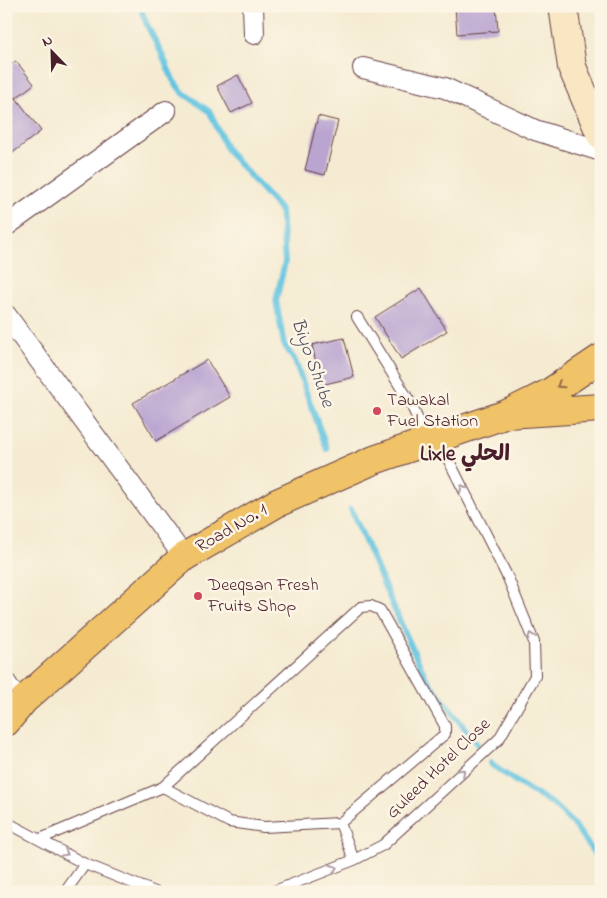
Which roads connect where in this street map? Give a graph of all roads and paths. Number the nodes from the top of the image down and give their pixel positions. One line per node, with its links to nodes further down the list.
1 (253, 6): 3 (street)
2 (563, 6): 6 (street)
3 (254, 34)
4 (363, 68): 7 (street)
5 (166, 111): 8 (street)
6 (601, 135)
7 (601, 151)
8 (6, 226)
9 (6, 315): 15 (street)
10 (357, 317): 14 (lane, Guleed Hotel Close)
11 (601, 358): 13 (main road, one-way to 13)
12 (601, 408): 13 (main road)
13 (507, 414): 14 (main road, Road No. 1)
14 (433, 440): 15 (main road, Road No. 1); 23 (lane, Guleed Hotel Close, one-way to 14)
15 (184, 557): 17 (main road, Road No. 1)
16 (6, 674): 17 (lane)
17 (24, 700): 18 (main road, Road No. 1)
18 (6, 722)
19 (163, 787): 21 (lane); 21 (lane); 22 (lane)
20 (6, 822): 22 (lane)
21 (340, 823): 23 (lane)
22 (40, 839): 24 (lane, one-way to 24)
23 (354, 860): 27 (lane, Guleed Hotel Close, one-way to 23)
24 (85, 864): 25 (lane); 26 (lane)
25 (65, 892)
26 (155, 892)
27 (272, 892)

